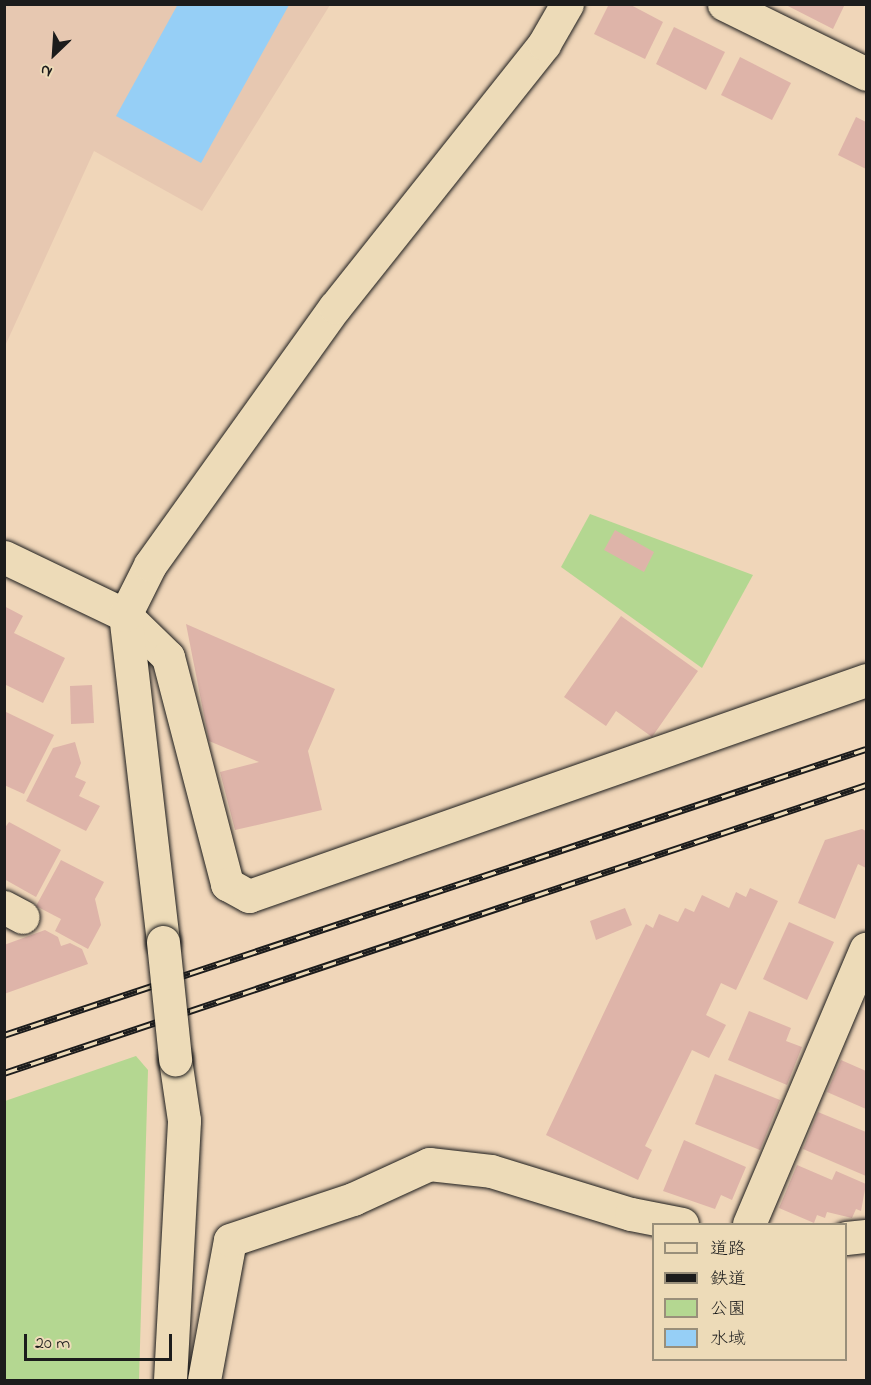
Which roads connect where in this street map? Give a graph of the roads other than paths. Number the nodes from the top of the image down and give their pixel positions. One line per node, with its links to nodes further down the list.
1 (567, 4): 5 (street)
2 (724, 4): 3 (street)
3 (867, 74)
4 (4, 557): 5 (street)
5 (125, 615): 6 (street); 12 (street, bridge)
6 (867, 680)
7 (867, 949): 9 (street)
8 (677, 1223): 13 (street)
9 (749, 1223)
10 (867, 1236): 11 (street)
11 (847, 1238)
12 (170, 1380)
13 (204, 1380)

